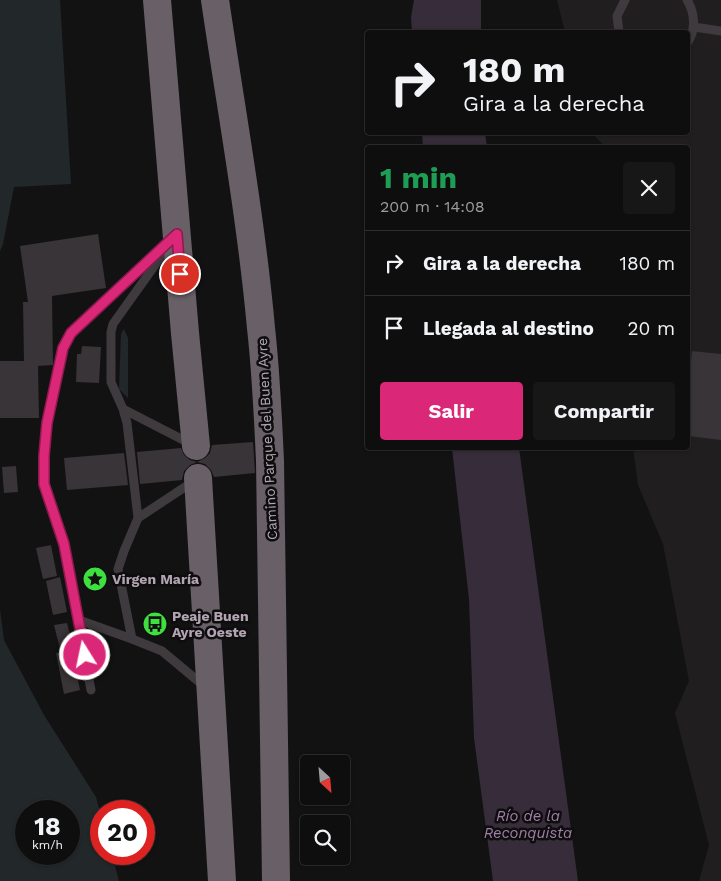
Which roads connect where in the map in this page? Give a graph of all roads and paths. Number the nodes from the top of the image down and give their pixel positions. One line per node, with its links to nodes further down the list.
1 (157, 0): 9 (highway)
2 (215, 0): 19 (highway, Camino Parque del Buen Ayre)
3 (624, 0): 6 (lane)
4 (687, 0): 5 (lane)
5 (694, 27): 7 (lane); 8 (lane)
6 (619, 30)
7 (721, 31)
8 (690, 37)
9 (177, 234): 10 (lane); 11 (highway); 14 (lane)
10 (123, 409): 11 (lane); 13 (lane)
11 (196, 446)
12 (198, 478): 13 (lane); 17 (highway)
13 (138, 518): 15 (lane)
14 (79, 620): 15 (lane); 16 (lane)
15 (132, 638): 17 (lane)
16 (91, 690)
17 (212, 693): 18 (highway)
18 (222, 881)
19 (276, 881)

